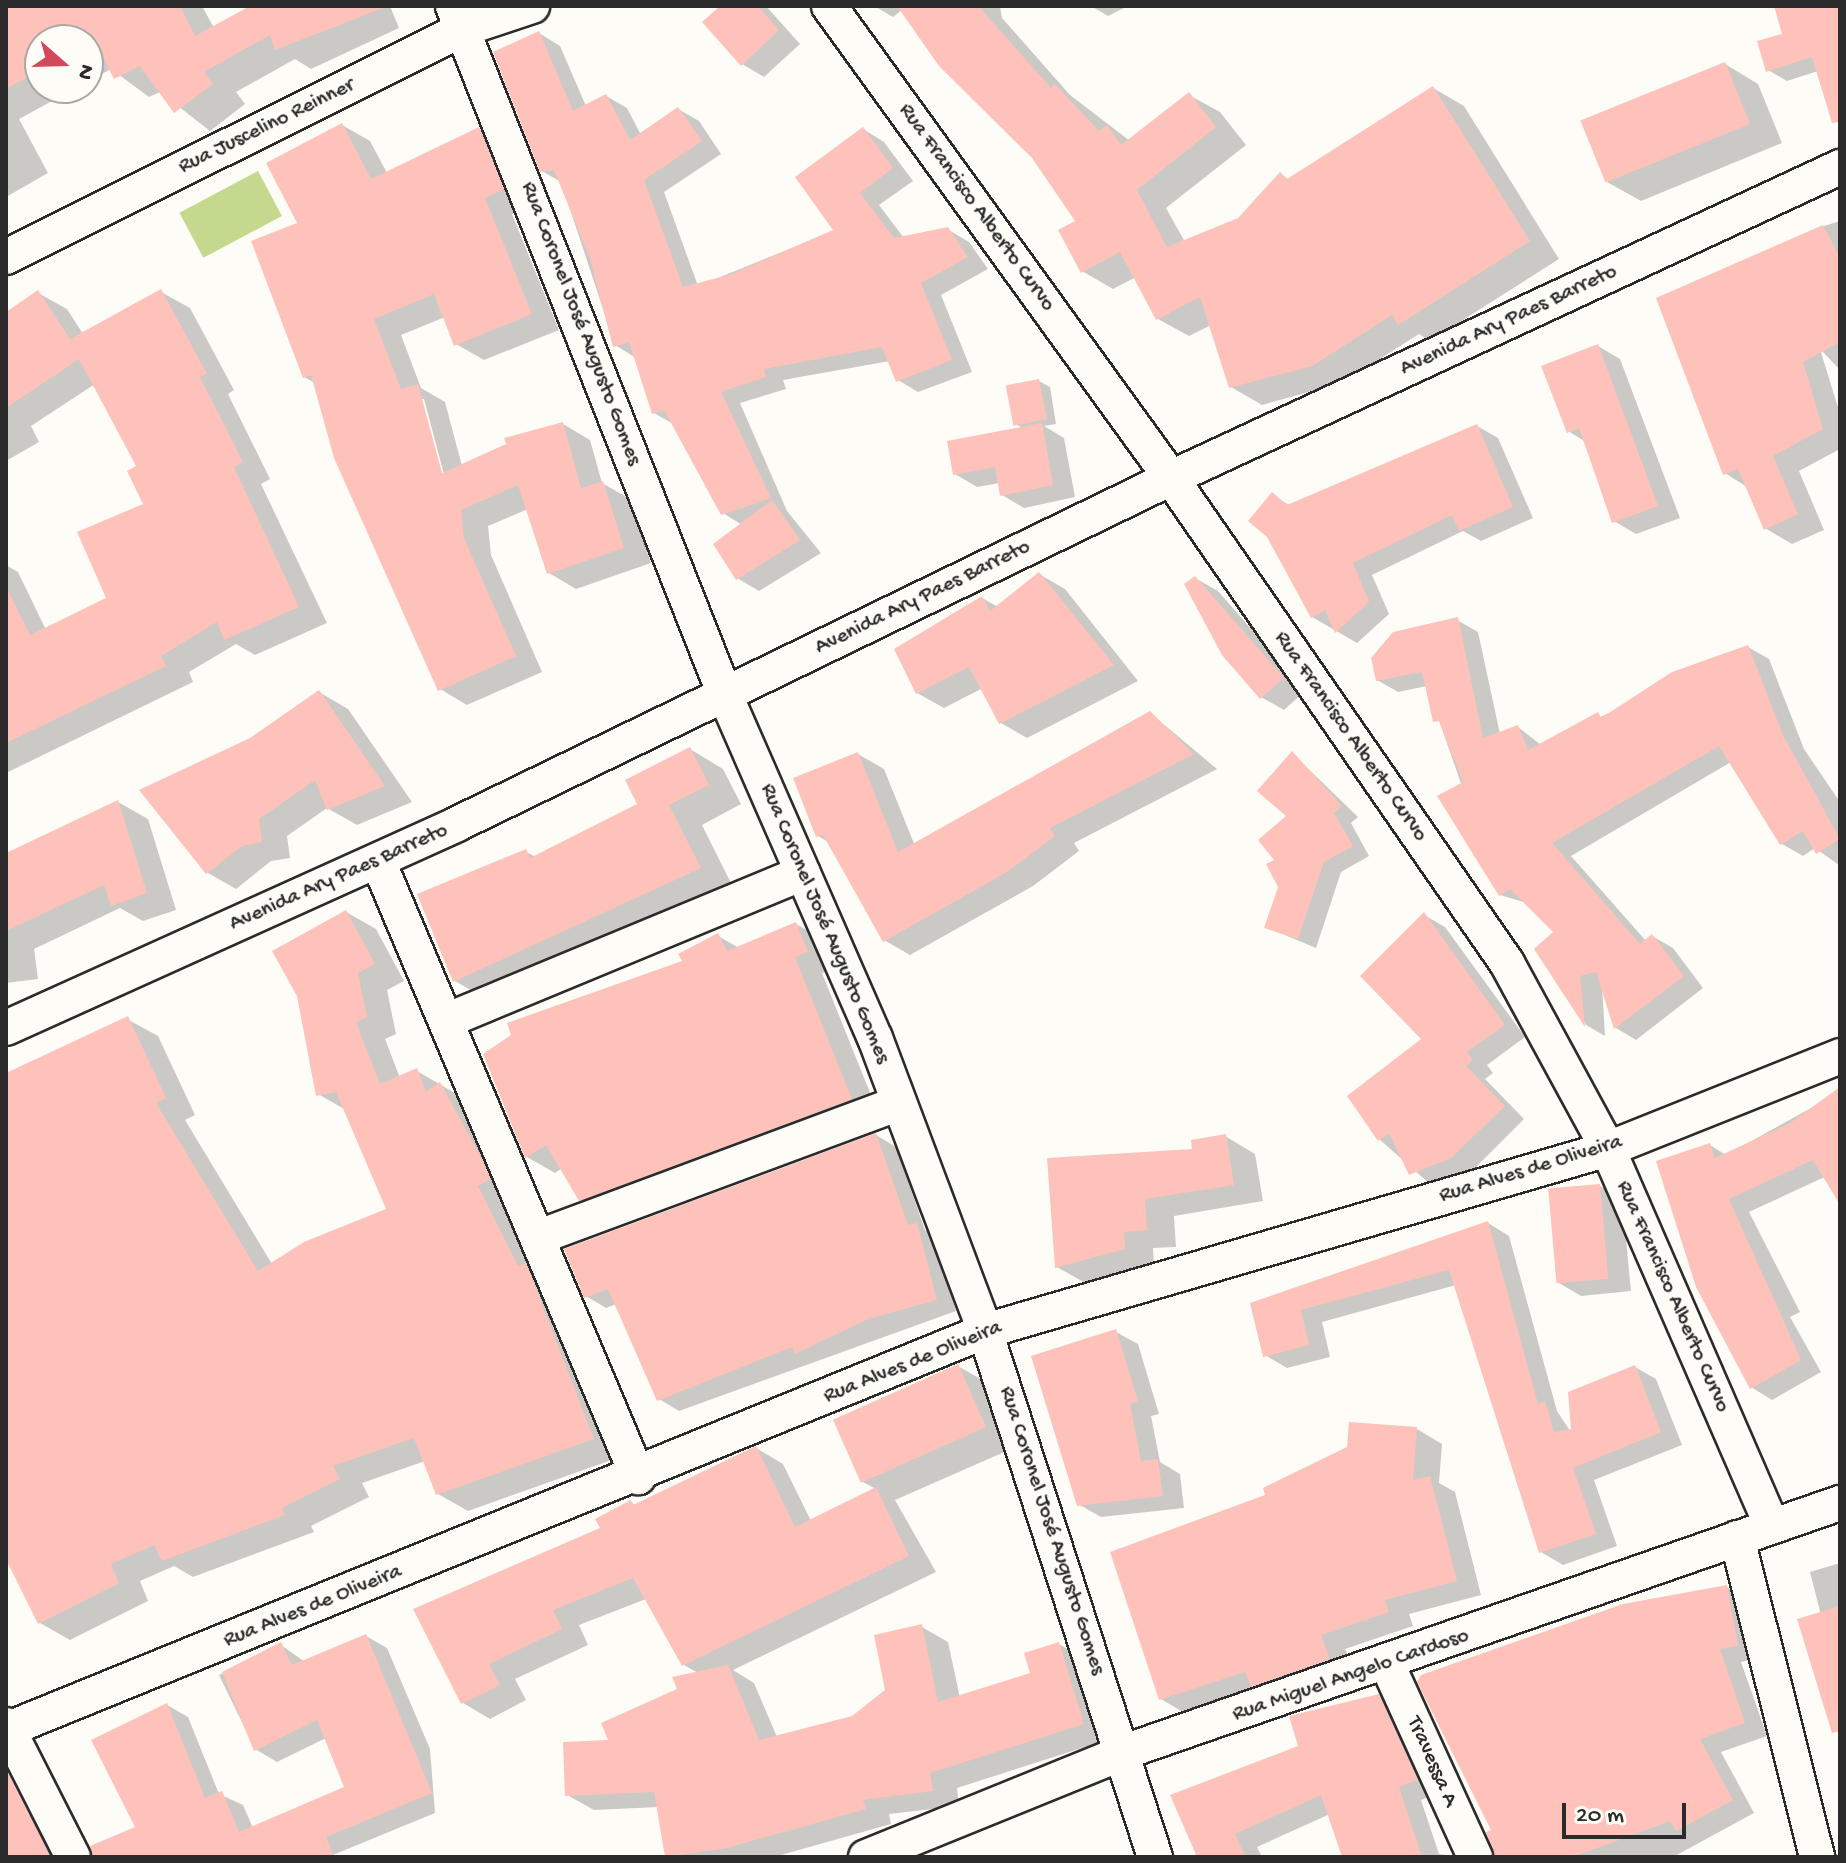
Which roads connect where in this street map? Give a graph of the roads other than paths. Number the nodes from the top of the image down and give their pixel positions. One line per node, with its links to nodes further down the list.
1 (532, 6): 3 (street, Rua Juscelino Reinner)
2 (829, 6): 6 (street, Rua Francisco Alberto Curvo)
3 (458, 18): 5 (street, Rua Juscelino Reinner); 7 (street, Rua Coronel José Augusto Gomes)
4 (1840, 167): 6 (street, Avenida Ary Paes Barreto)
5 (6, 257)
6 (1171, 478): 7 (street, Avenida Ary Paes Barreto); 14 (street, Rua Francisco Alberto Curvo)
7 (725, 695): 8 (street, Avenida Ary Paes Barreto); 9 (street, Rua Coronel José Augusto Gomes)
8 (378, 861): 10 (street); 11 (street, Avenida Ary Paes Barreto)
9 (803, 873): 10 (street); 13 (street, Rua Coronel José Augusto Gomes)
10 (448, 1020): 15 (street)
11 (6, 1028)
12 (1840, 1056): 14 (street, Rua Alves de Oliveira)
13 (899, 1103): 15 (street); 16 (street, Rua Coronel José Augusto Gomes)
14 (1608, 1149): 16 (street, Rua Alves de Oliveira); 19 (street, Rua Francisco Alberto Curvo)
15 (539, 1237): 17 (street)
16 (985, 1331): 17 (street, Rua Alves de Oliveira); 23 (street, Rua Coronel José Augusto Gomes)
17 (638, 1477): 22 (street, Rua Alves de Oliveira)
18 (1840, 1503): 19 (street, Rua Miguel Angelo Cardoso)
19 (1772, 1526): 20 (street, Rua Miguel Angelo Cardoso)
20 (1737, 1538): 21 (street, Rua Miguel Angelo Cardoso); 28 (street)
21 (1388, 1666): 23 (street, Rua Miguel Angelo Cardoso); 27 (street, Travessa A)
22 (7, 1728): 24 (street)
23 (1124, 1752): 25 (street, Rua Miguel Angelo Cardoso); 26 (street, Rua Coronel José Augusto Gomes)
24 (73, 1857)
25 (866, 1857)
26 (1155, 1857)
27 (1475, 1857)
28 (1817, 1857)

